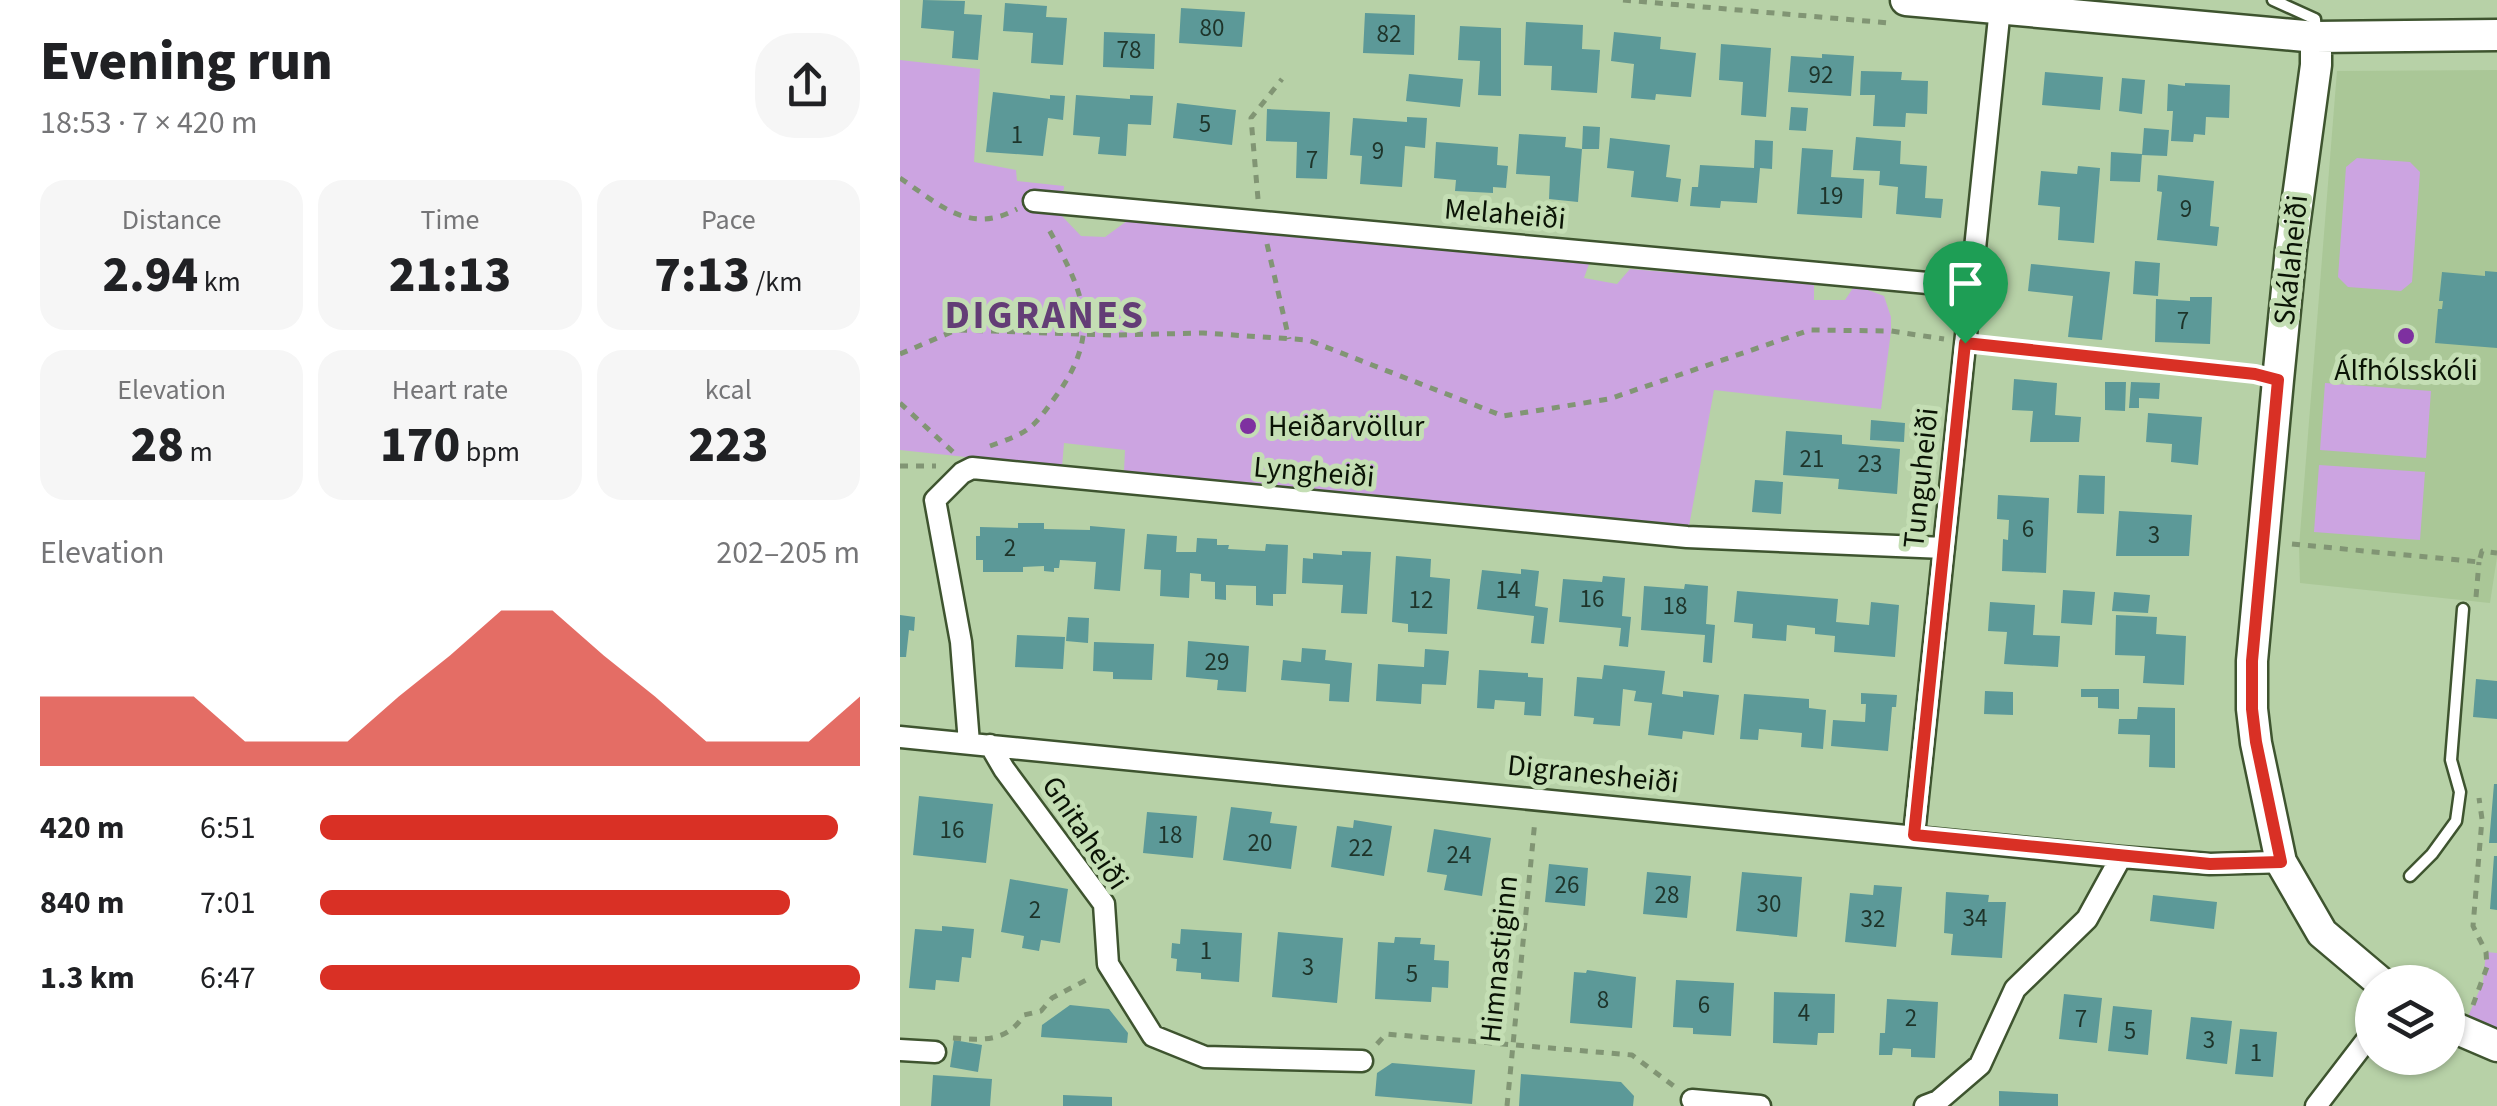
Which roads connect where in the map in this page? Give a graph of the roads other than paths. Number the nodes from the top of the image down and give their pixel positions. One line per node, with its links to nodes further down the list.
1 (1906, 0): 3 (street)
2 (2273, 0): 5 (lane)
3 (2000, 8): 5 (street); 7 (street, Tunguheiði)
4 (2497, 35): 5 (street)
5 (2316, 37): 14 (street, Skálaheiði)
6 (1034, 201): 7 (street, Melaheiði)
7 (1971, 287): 8 (street, Tunguheiði)
8 (1944, 548): 11 (street, Lyngheiði); 12 (street, Tunguheiði)
9 (2469, 610): 15 (lane)
10 (900, 737): 11 (street, Digranesheiði)
11 (980, 744): 12 (street, Digranesheiði); 22 (street, Gnitaheiði)
12 (1914, 835): 13 (street, Digranesheiði)
13 (2121, 858): 14 (street, Digranesheiði); 25 (street)
14 (2281, 862): 16 (street, Skálaheiði)
15 (2410, 876)
16 (2360, 965)
17 (2465, 1032): 18 (street)
18 (2497, 1046)
19 (900, 1050): 20 (street)
20 (934, 1052)
21 (2355, 1055): 26 (street)
22 (1362, 1061)
23 (1692, 1100): 24 (street)
24 (1760, 1106)
25 (1925, 1106)
26 (2316, 1106)

